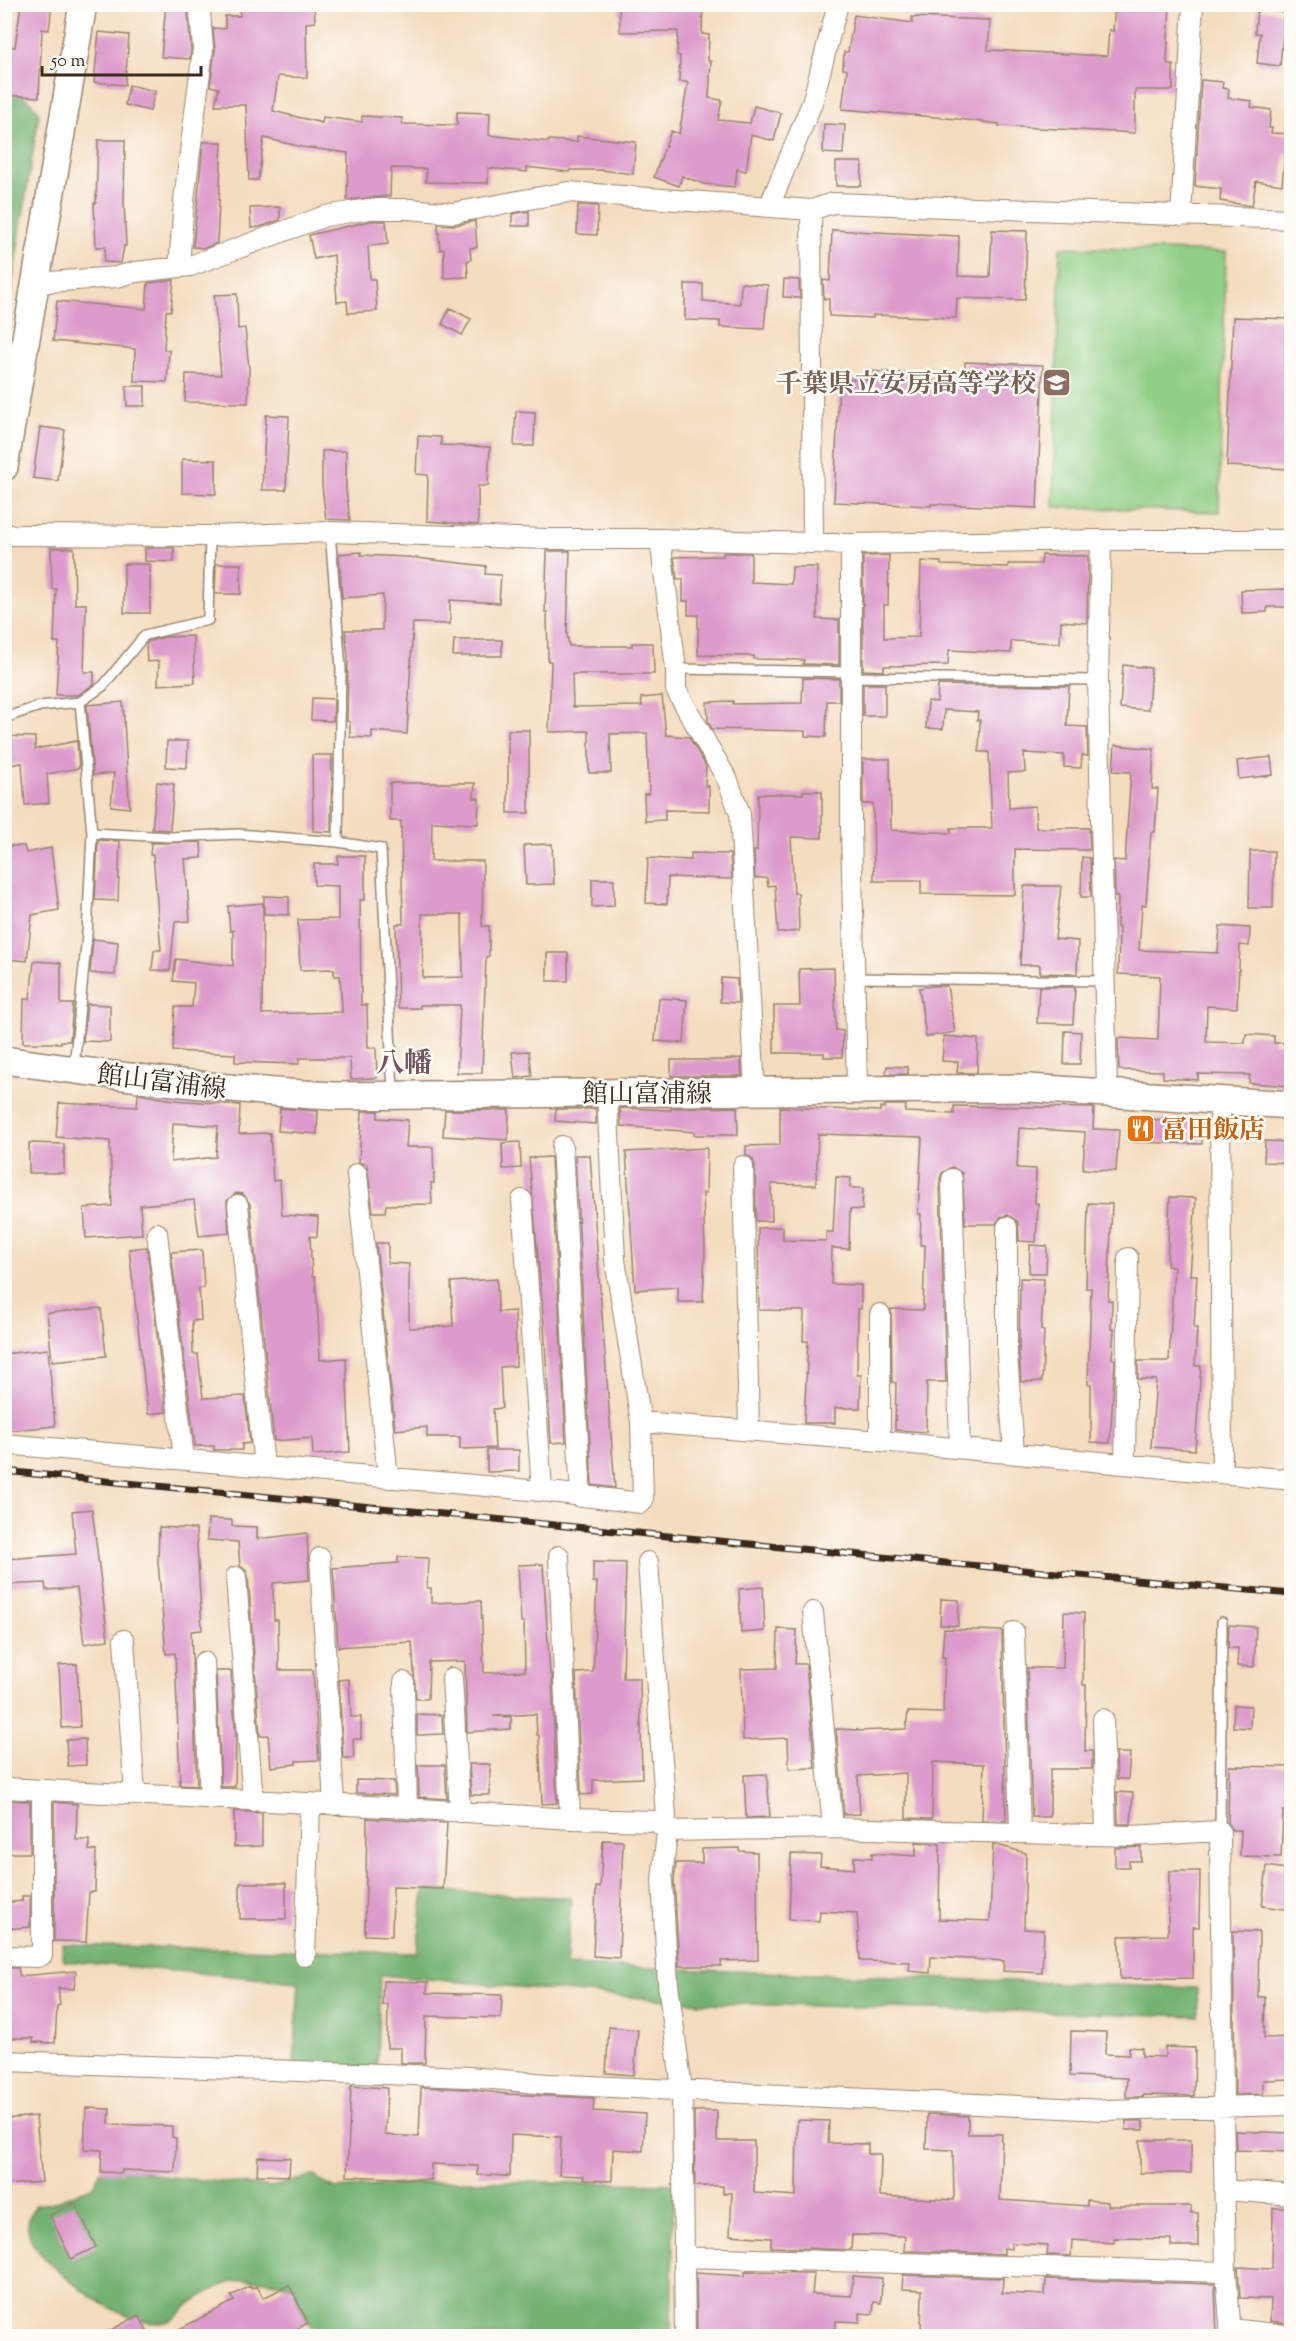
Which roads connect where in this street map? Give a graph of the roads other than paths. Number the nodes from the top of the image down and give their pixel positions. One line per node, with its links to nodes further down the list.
1 (83, 4): 10 (main road)
2 (838, 4): 5 (street)
3 (1193, 4): 7 (street)
4 (201, 12): 9 (street)
5 (769, 207): 6 (street); 9 (street)
6 (812, 210): 7 (street); 18 (street)
7 (1181, 216): 8 (street)
8 (1292, 219)
9 (179, 267): 10 (street)
10 (36, 284): 11 (main road)
11 (4, 467)
12 (330, 532): 14 (street); 15 (street); 26 (lane)
13 (4, 535): 14 (street)
14 (210, 536): 23 (lane)
15 (660, 539): 18 (street); 20 (street)
16 (1101, 540): 17 (street); 19 (street); 22 (street)
17 (1292, 540)
18 (813, 543): 19 (street)
19 (850, 544): 21 (street)
20 (676, 669): 21 (lane); 32 (street)
21 (850, 674): 22 (lane); 27 (street)
22 (1098, 680): 28 (street)
23 (80, 702): 24 (lane); 25 (lane)
24 (4, 718)
25 (92, 832): 26 (lane); 30 (lane)
26 (338, 842): 35 (lane)
27 (854, 978): 28 (lane); 31 (street)
28 (1106, 981): 33 (street)
29 (4, 1060): 30 (main road, 館山富浦線)
30 (74, 1070): 35 (main road, 館山富浦線)
31 (857, 1089): 32 (main road, 館山富浦線); 33 (main road, 館山富浦線)
32 (755, 1092): 34 (main road, 館山富浦線)
33 (1107, 1092): 36 (main road, 館山富浦線)
34 (607, 1093): 35 (main road, 館山富浦線); 48 (street)
35 (393, 1095)
36 (1220, 1100): 37 (main road, 館山富浦線); 57 (street)
37 (1292, 1105)
38 (562, 1146): 61 (street)
39 (743, 1166): 49 (street)
40 (357, 1174): 58 (street)
41 (952, 1179): 52 (street)
42 (522, 1200): 60 (street)
43 (238, 1205): 56 (street)
44 (1007, 1227): 53 (street)
45 (157, 1233): 54 (street)
46 (1128, 1258): 55 (street)
47 (880, 1314): 50 (street)
48 (642, 1422): 49 (street); 61 (street)
49 (749, 1431): 50 (street)
50 (880, 1441): 52 (street)
51 (4, 1444): 54 (street)
52 (960, 1448): 53 (street)
53 (1014, 1454): 55 (street)
54 (184, 1460): 56 (street)
55 (1125, 1464): 57 (street)
56 (264, 1467): 58 (street)
57 (1222, 1473): 59 (street)
58 (388, 1478): 60 (street)
59 (1292, 1480)
60 (542, 1491): 61 (street)
61 (581, 1497)
62 (560, 1556): 83 (street)
63 (320, 1558): 80 (street)
64 (648, 1562): 85 (street)
65 (236, 1577): 78 (street)
66 (813, 1612): 84 (street)
67 (1222, 1622): 86 (lane)
68 (1014, 1632): 87 (street)
69 (124, 1641): 76 (street)
70 (204, 1662): 77 (street)
71 (452, 1678): 82 (street)
72 (404, 1683): 81 (street)
73 (1103, 1719): 88 (street)
74 (4, 1788): 75 (street)
75 (42, 1790): 76 (street); 89 (street)
76 (135, 1795): 77 (street)
77 (210, 1799): 78 (street)
78 (253, 1801): 79 (street)
79 (310, 1804): 80 (street); 90 (street)
80 (334, 1805): 81 (street)
81 (407, 1808): 82 (street)
82 (460, 1812): 83 (street)
83 (570, 1819): 85 (street)
84 (833, 1828): 85 (street); 87 (street)
85 (668, 1831): 92 (street)
86 (1220, 1831): 88 (street); 94 (street)
87 (1020, 1833): 88 (street)
88 (1106, 1835)
89 (4, 1956)
90 (306, 1956)
91 (4, 2061): 92 (street)
92 (682, 2089): 94 (street); 97 (street)
93 (1292, 2105): 94 (street)
94 (1223, 2107): 95 (street)
95 (1225, 2190): 96 (street); 98 (street)
96 (1292, 2195)
97 (685, 2257): 98 (street); 101 (street)
98 (1226, 2272): 99 (street)
99 (1231, 2333): 100 (street)
100 (1292, 2336)
101 (686, 2337)

